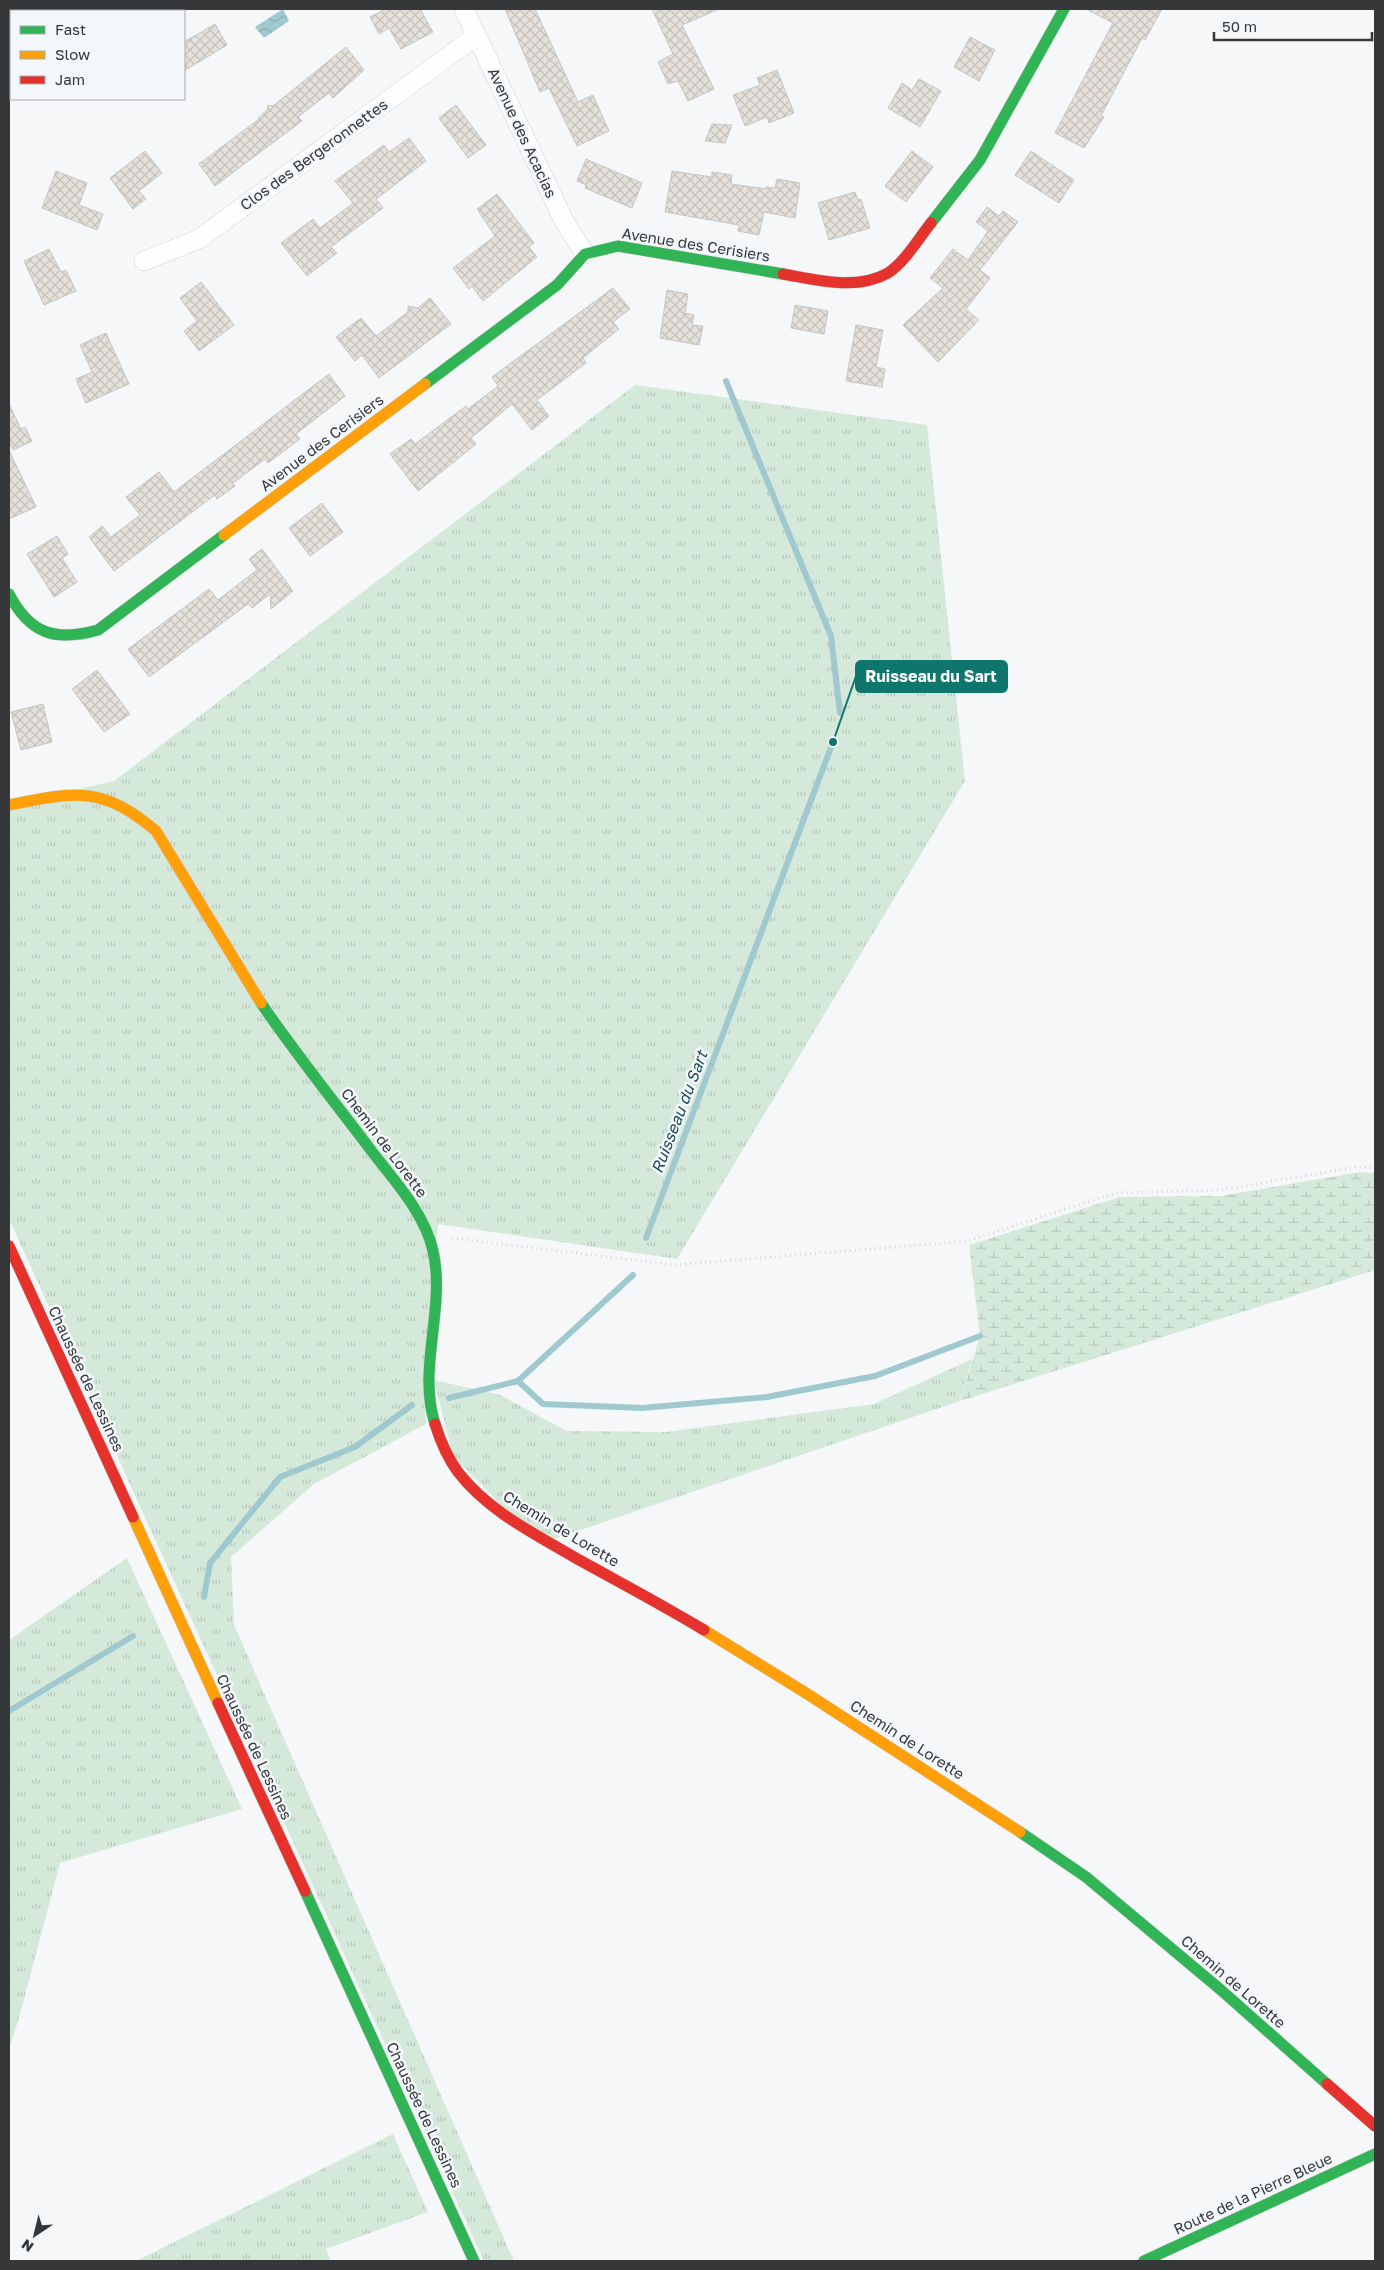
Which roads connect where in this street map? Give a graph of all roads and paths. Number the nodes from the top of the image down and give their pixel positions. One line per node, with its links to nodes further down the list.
1 (464, 9): 3 (street, Avenue des Acacias)
2 (1064, 9): 4 (street, Avenue des Cerisiers)
3 (476, 36): 4 (street, Avenue des Acacias); 5 (street, Clos des Bergeronnettes)
4 (585, 254): 6 (street, Avenue des Cerisiers)
5 (144, 261)
6 (9, 594)
7 (9, 805): 9 (street, Chemin de Lorette)
8 (1375, 1168): 9 (path)
9 (427, 1235): 11 (street, Chemin de Lorette)
10 (9, 1246): 13 (street, Chaussée de Lessines)
11 (1375, 2126)
12 (1375, 2154): 14 (street, Route de la Pierre Bleue)
13 (474, 2261)
14 (1144, 2261)

